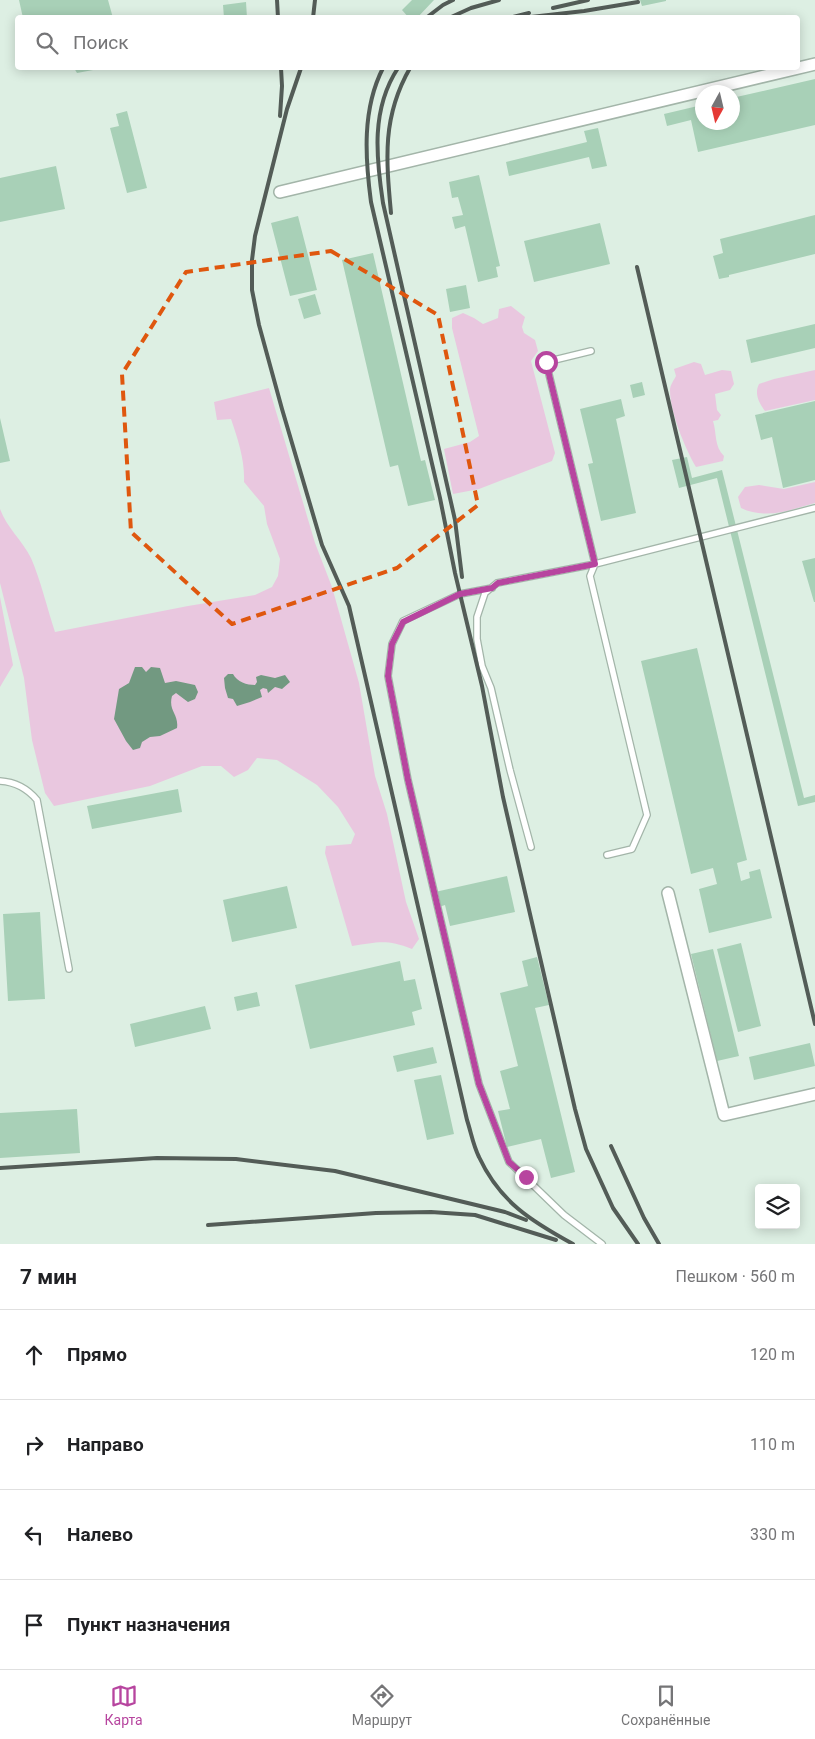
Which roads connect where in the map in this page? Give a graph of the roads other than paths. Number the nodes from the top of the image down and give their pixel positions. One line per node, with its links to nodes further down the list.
1 (815, 64): 2 (street)
2 (800, 68)
3 (790, 70): 4 (street)
4 (280, 192)
5 (591, 351): 7 (lane)
6 (815, 508): 7 (lane)
7 (595, 564): 8 (lane); 11 (lane)
8 (492, 588): 10 (lane); 15 (lane)
9 (0, 781): 13 (lane)
10 (531, 847)
11 (607, 855)
12 (668, 893): 14 (street)
13 (69, 969)
14 (815, 1094)
15 (602, 1244)

